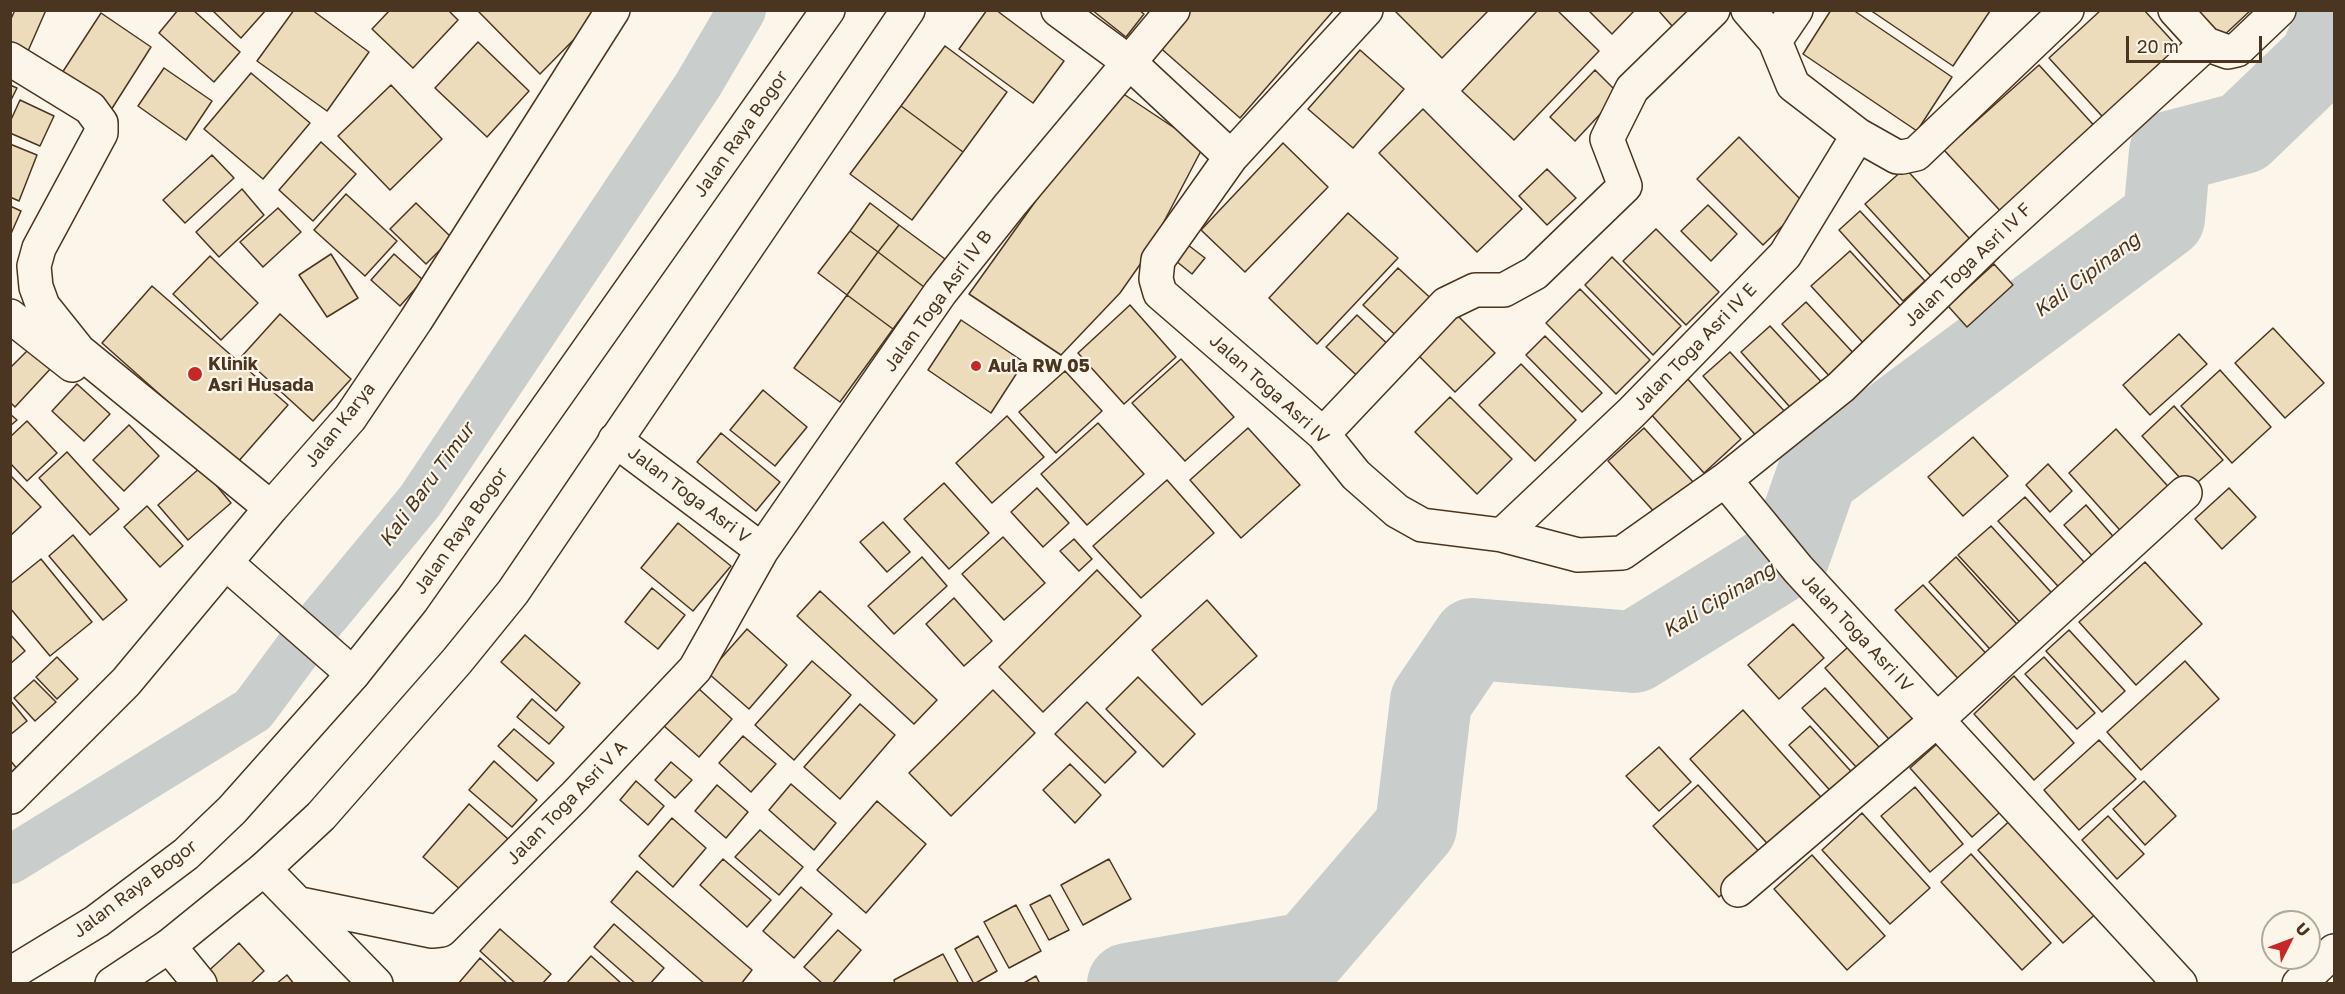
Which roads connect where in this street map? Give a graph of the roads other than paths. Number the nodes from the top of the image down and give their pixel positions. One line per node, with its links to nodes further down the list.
1 (613, 10): 25 (main road, Jalan Karya)
2 (828, 10): 29 (main road, Jalan Raya Bogor)
3 (908, 10): 22 (main road)
4 (1058, 10): 16 (main road)
5 (1173, 10): 16 (main road, Jalan Toga Asri IV B)
6 (1366, 10): 18 (main road, Jalan Toga Asri IV)
7 (1713, 10): 21 (main road)
8 (1748, 10): 13 (main road)
9 (1796, 10): 13 (main road)
10 (2067, 10): 17 (main road)
11 (2175, 10): 14 (main road)
12 (2279, 10): 14 (main road)
13 (1775, 41): 17 (main road)
14 (2206, 45): 23 (main road, Jalan Toga Asri IV F)
15 (10, 59): 20 (main road)
16 (1130, 63): 18 (main road); 27 (main road, Jalan Toga Asri IV B)
17 (1858, 135): 26 (main road, Jalan Toga Asri IV E)
18 (1231, 157): 21 (main road, Jalan Toga Asri IV)
19 (10, 316): 20 (main road)
20 (112, 378): 25 (main road)
21 (1323, 434): 26 (main road, Jalan Toga Asri IV)
22 (615, 440): 27 (main road, Jalan Toga Asri V); 32 (main road)
23 (1725, 480): 26 (main road, Jalan Toga Asri IV); 30 (main road, Jalan Toga Asri IV)
24 (2186, 493): 30 (main road)
25 (271, 508): 28 (main road, Jalan Karya)
26 (1502, 535)
27 (762, 550): 34 (main road, Jalan Toga Asri V A)
28 (226, 563): 29 (main road); 31 (main road, Jalan Karya)
29 (344, 667): 37 (main road, Jalan Raya Bogor)
30 (1938, 720): 33 (main road); 41 (main road, Jalan Toga Asri IV)
31 (11, 797)
32 (264, 869): 34 (main road); 35 (main road)
33 (1738, 890)
34 (300, 903): 40 (main road)
35 (170, 946): 38 (main road); 39 (main road)
36 (2334, 951): 42 (main road)
37 (10, 974)
38 (112, 984)
39 (200, 984)
40 (376, 984)
41 (2180, 984)
42 (2299, 984)

